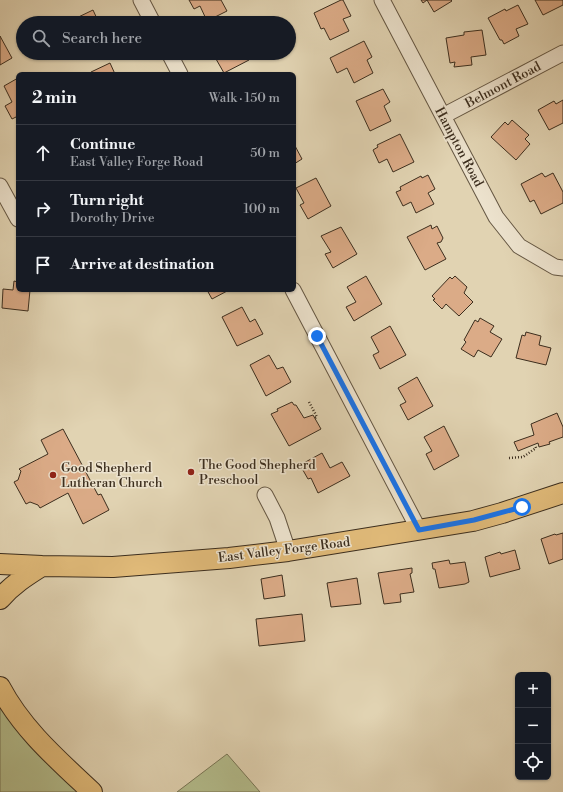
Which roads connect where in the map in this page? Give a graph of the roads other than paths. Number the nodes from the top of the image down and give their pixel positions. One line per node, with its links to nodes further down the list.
1 (141, 0): 3 (street)
2 (382, 0): 7 (street, Hampton Road)
3 (149, 16)
4 (563, 53): 7 (street, Belmont Road)
5 (173, 60): 6 (street)
6 (179, 72)
7 (443, 116): 10 (street, Hampton Road)
8 (0, 186): 9 (street)
9 (16, 215)
10 (563, 268)
11 (294, 292): 14 (street)
12 (563, 493): 14 (main road, East Valley Forge Road)
13 (265, 495): 15 (street)
14 (419, 530): 15 (main road, East Valley Forge Road)
15 (288, 551): 17 (main road, East Valley Forge Road)
16 (0, 564): 17 (main road, East Valley Forge Road)
17 (42, 566): 18 (main road)
18 (0, 599)
19 (0, 687): 20 (main road)
20 (92, 792)

